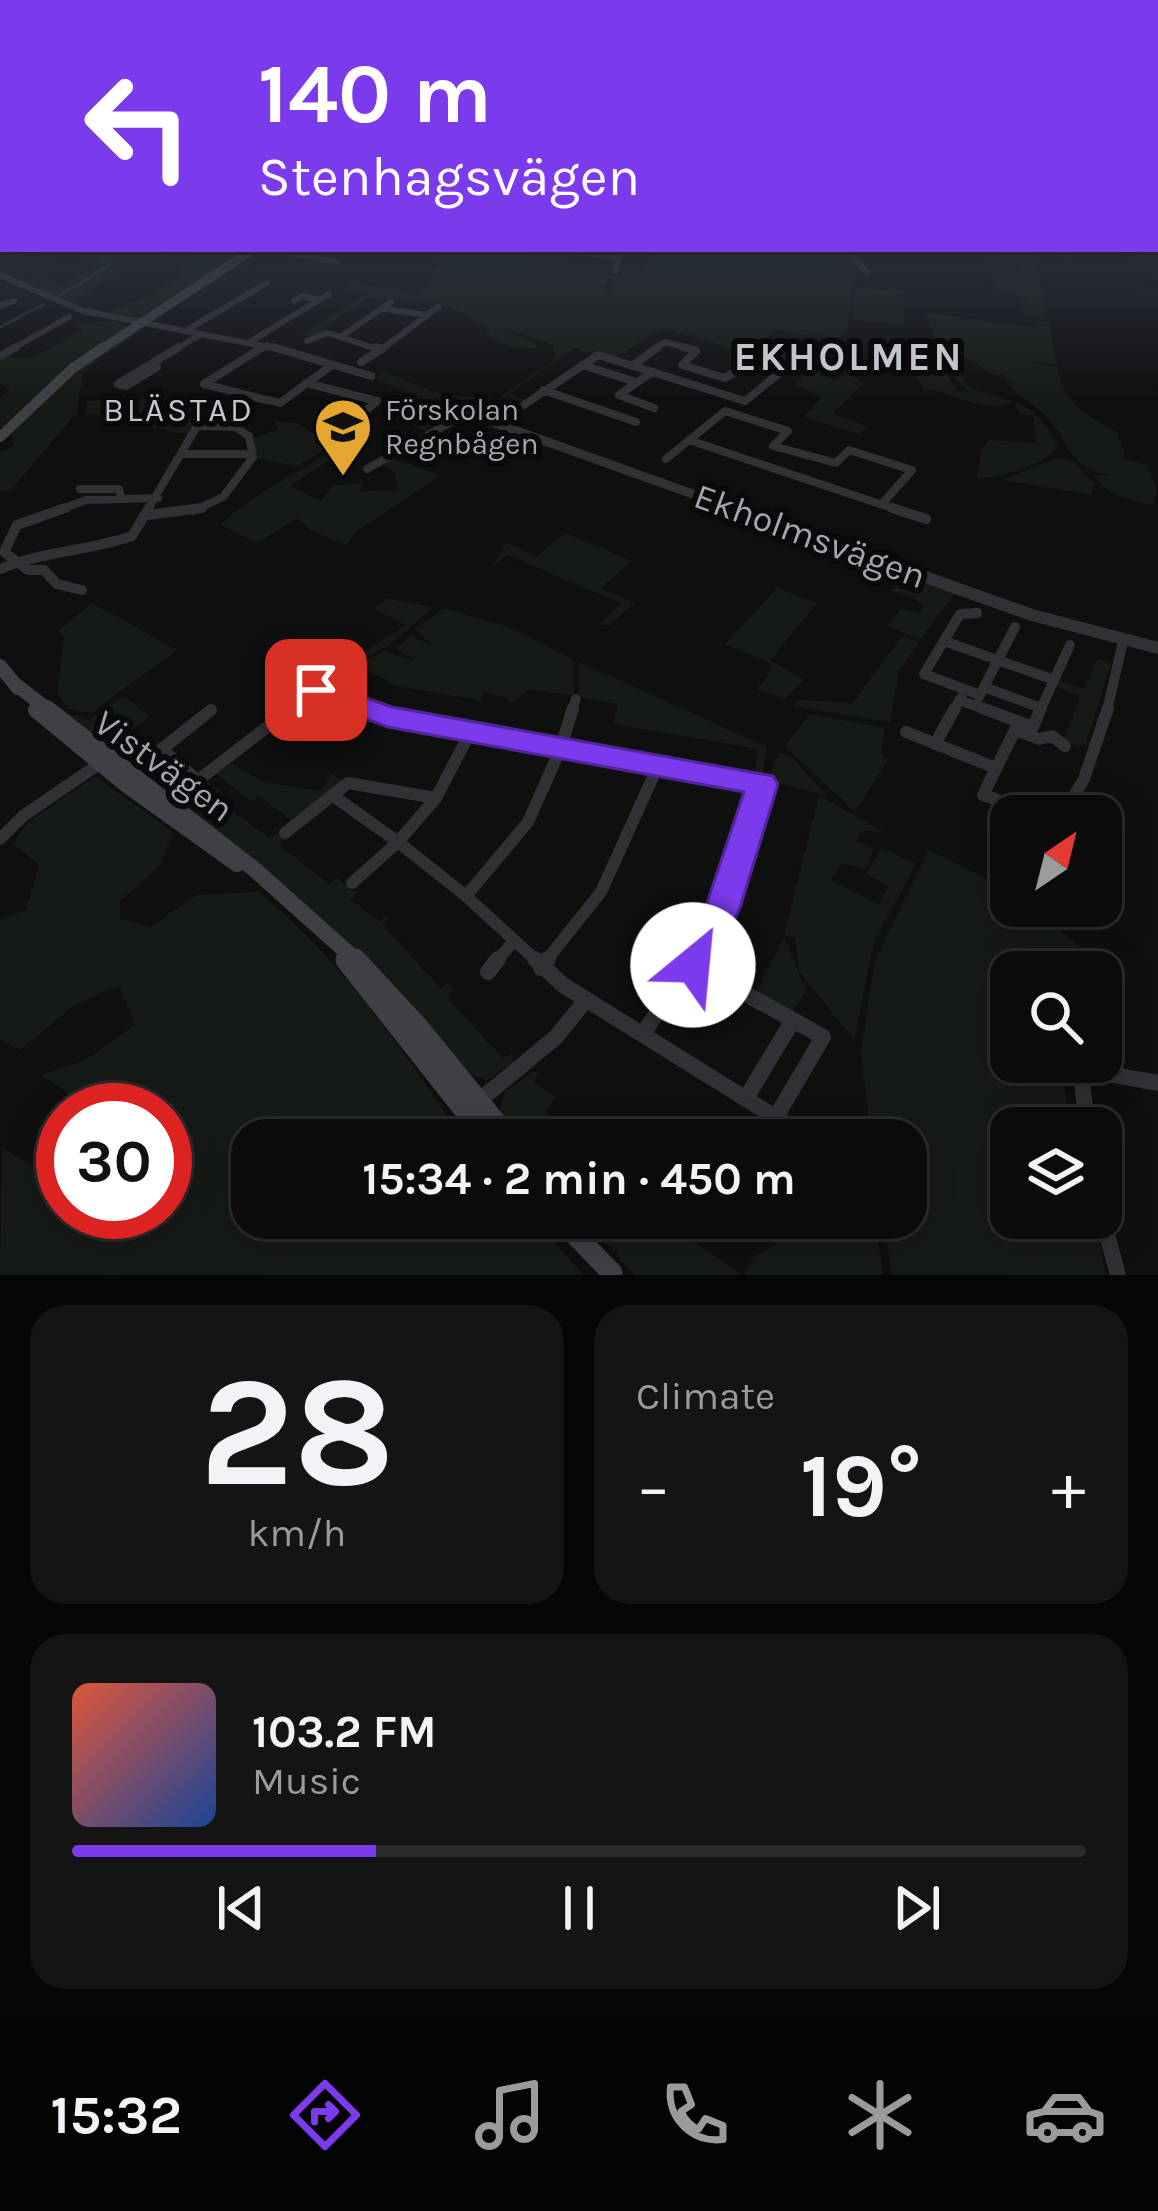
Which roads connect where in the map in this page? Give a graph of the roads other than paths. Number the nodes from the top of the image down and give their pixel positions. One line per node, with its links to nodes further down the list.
1 (11, 280): 12 (street)
2 (204, 280): 12 (main road)
3 (276, 291): 14 (street)
4 (329, 294): 6 (street)
5 (20, 295): 8 (street)
6 (320, 300): 7 (street); 15 (street)
7 (294, 301)
8 (0, 306)
9 (438, 307): 10 (street)
10 (428, 315): 17 (street); 23 (street)
11 (65, 320): 24 (street)
12 (139, 324): 14 (street); 45 (main road)
13 (246, 327): 15 (street)
14 (184, 331): 16 (street)
15 (266, 332): 19 (street)
16 (202, 333): 19 (street); 26 (street)
17 (342, 336): 20 (street); 23 (street)
18 (652, 338): 21 (street)
19 (251, 341): 22 (street)
20 (307, 341)
21 (665, 342): 29 (street); 31 (street)
22 (267, 345): 27 (street); 36 (street)
23 (382, 349): 25 (street)
24 (2, 356)
25 (361, 362)
26 (148, 363)
27 (332, 365): 32 (street); 36 (street)
28 (582, 365): 29 (street); 35 (street); 39 (street)
29 (632, 366): 30 (street)
30 (652, 372): 35 (street); 37 (street)
31 (704, 372): 33 (street); 37 (street)
32 (371, 376)
33 (776, 376): 34 (street); 37 (street)
34 (790, 380)
35 (637, 382): 41 (street)
36 (306, 383): 44 (street)
37 (688, 383): 38 (street)
38 (678, 390)
39 (543, 391): 40 (street); 43 (street)
40 (524, 405)
41 (654, 408)
42 (469, 412): 50 (street, Ekholmsvägen); 63 (street, Ekholmsvägen)
43 (636, 422)
44 (348, 426)
45 (0, 437)
46 (689, 440): 49 (street, Ekholmsvägen); 54 (street, Ekholmsvägen); 54 (street, Ekholmsvägen)
47 (183, 454): 48 (street); 48 (street); 53 (street)
48 (248, 454): 55 (street)
49 (666, 459)
50 (367, 470)
51 (80, 489): 52 (street)
52 (122, 498): 53 (street); 57 (street)
53 (158, 498): 55 (street)
54 (882, 504): 56 (street, Ekholmsvägen)
55 (147, 515): 57 (street)
56 (926, 519)
57 (19, 561): 58 (street); 59 (street)
58 (0, 568)
59 (82, 590)
60 (977, 614): 62 (street, Ekholmsvägen)
61 (1015, 626): 66 (street)
62 (944, 640): 66 (street, Ekholmsvägen); 69 (street, Ekholmsvägen)
63 (1123, 641): 65 (street, Ekholmsvägen); 82 (street)
64 (1070, 645): 68 (street)
65 (1158, 648)
66 (998, 660): 68 (street, Ekholmsvägen); 70 (street)
67 (1, 667): 80 (main road, Vistvägen)
68 (1054, 680): 72 (street)
69 (962, 695): 70 (street, Ekholmsvägen); 77 (street)
70 (979, 696): 72 (street, Ekholmsvägen); 74 (street, Ekholmsvägen)
71 (576, 699): 79 (street)
72 (1042, 708): 74 (street)
73 (211, 710): 83 (street)
74 (1017, 726): 78 (street, Ekholmsvägen); 82 (street)
75 (471, 731): 79 (street); 83 (street); 85 (street)
76 (906, 732): 77 (street)
77 (935, 744): 82 (street)
78 (1065, 746)
79 (560, 750): 81 (street); 91 (street)
80 (104, 760): 86 (main road, Vistvägen); 87 (street)
81 (658, 766): 93 (street); 94 (street)
82 (996, 768)
83 (197, 781): 86 (street)
84 (332, 796): 85 (street); 88 (street); 89 (street)
85 (436, 798): 89 (street)
86 (166, 805): 101 (main road, Vistvägen)
87 (3, 830)
88 (285, 833)
89 (398, 842): 90 (street); 91 (street)
90 (352, 883)
91 (466, 896): 92 (street)
92 (512, 943): 94 (street); 95 (street)
93 (693, 965): 97 (street); 98 (street)
94 (541, 968): 96 (street)
95 (488, 972)
96 (586, 1000): 98 (street); 101 (street)
97 (793, 1020): 100 (street); 103 (street)
98 (643, 1034): 100 (street)
99 (1158, 1084): 102 (street)
100 (746, 1098): 103 (street)
101 (471, 1106): 104 (main road, Vistvägen); 105 (main road, Vistvägen)
102 (1085, 1107)
103 (776, 1118)
104 (478, 1119)
105 (486, 1119)
106 (579, 1239): 109 (main road)
107 (587, 1239): 109 (main road)
108 (1108, 1239): 110 (street)
109 (613, 1274)
110 (1118, 1275)

